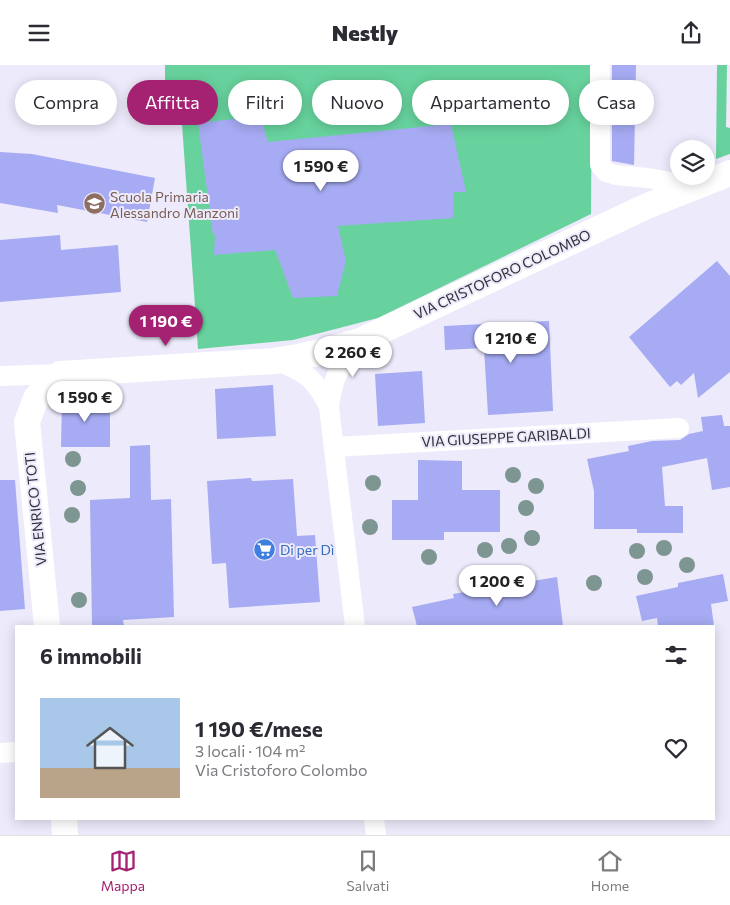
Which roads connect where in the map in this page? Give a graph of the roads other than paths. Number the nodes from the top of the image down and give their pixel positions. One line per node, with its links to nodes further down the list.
1 (600, 65): 3 (street)
2 (730, 173): 3 (street, VIA CRISTOFORO COLOMBO)
3 (694, 186): 4 (street, VIA CRISTOFORO COLOMBO)
4 (360, 341): 5 (street, VIA CRISTOFORO COLOMBO); 8 (street)
5 (274, 361): 6 (street, VIA CRISTOFORO COLOMBO); 8 (street)
6 (60, 374): 7 (street, VIA CRISTOFORO COLOMBO); 11 (street, VIA ENRICO TOTI)
7 (0, 376)
8 (329, 407): 10 (street)
9 (678, 428): 10 (street, VIA GIUSEPPE GARIBALDI)
10 (334, 447): 12 (street)
11 (46, 625)
12 (355, 625)
13 (15, 752): 14 (street)
14 (0, 753)
15 (64, 820): 17 (street)
16 (374, 820): 18 (street)
17 (65, 835)
18 (376, 835)

